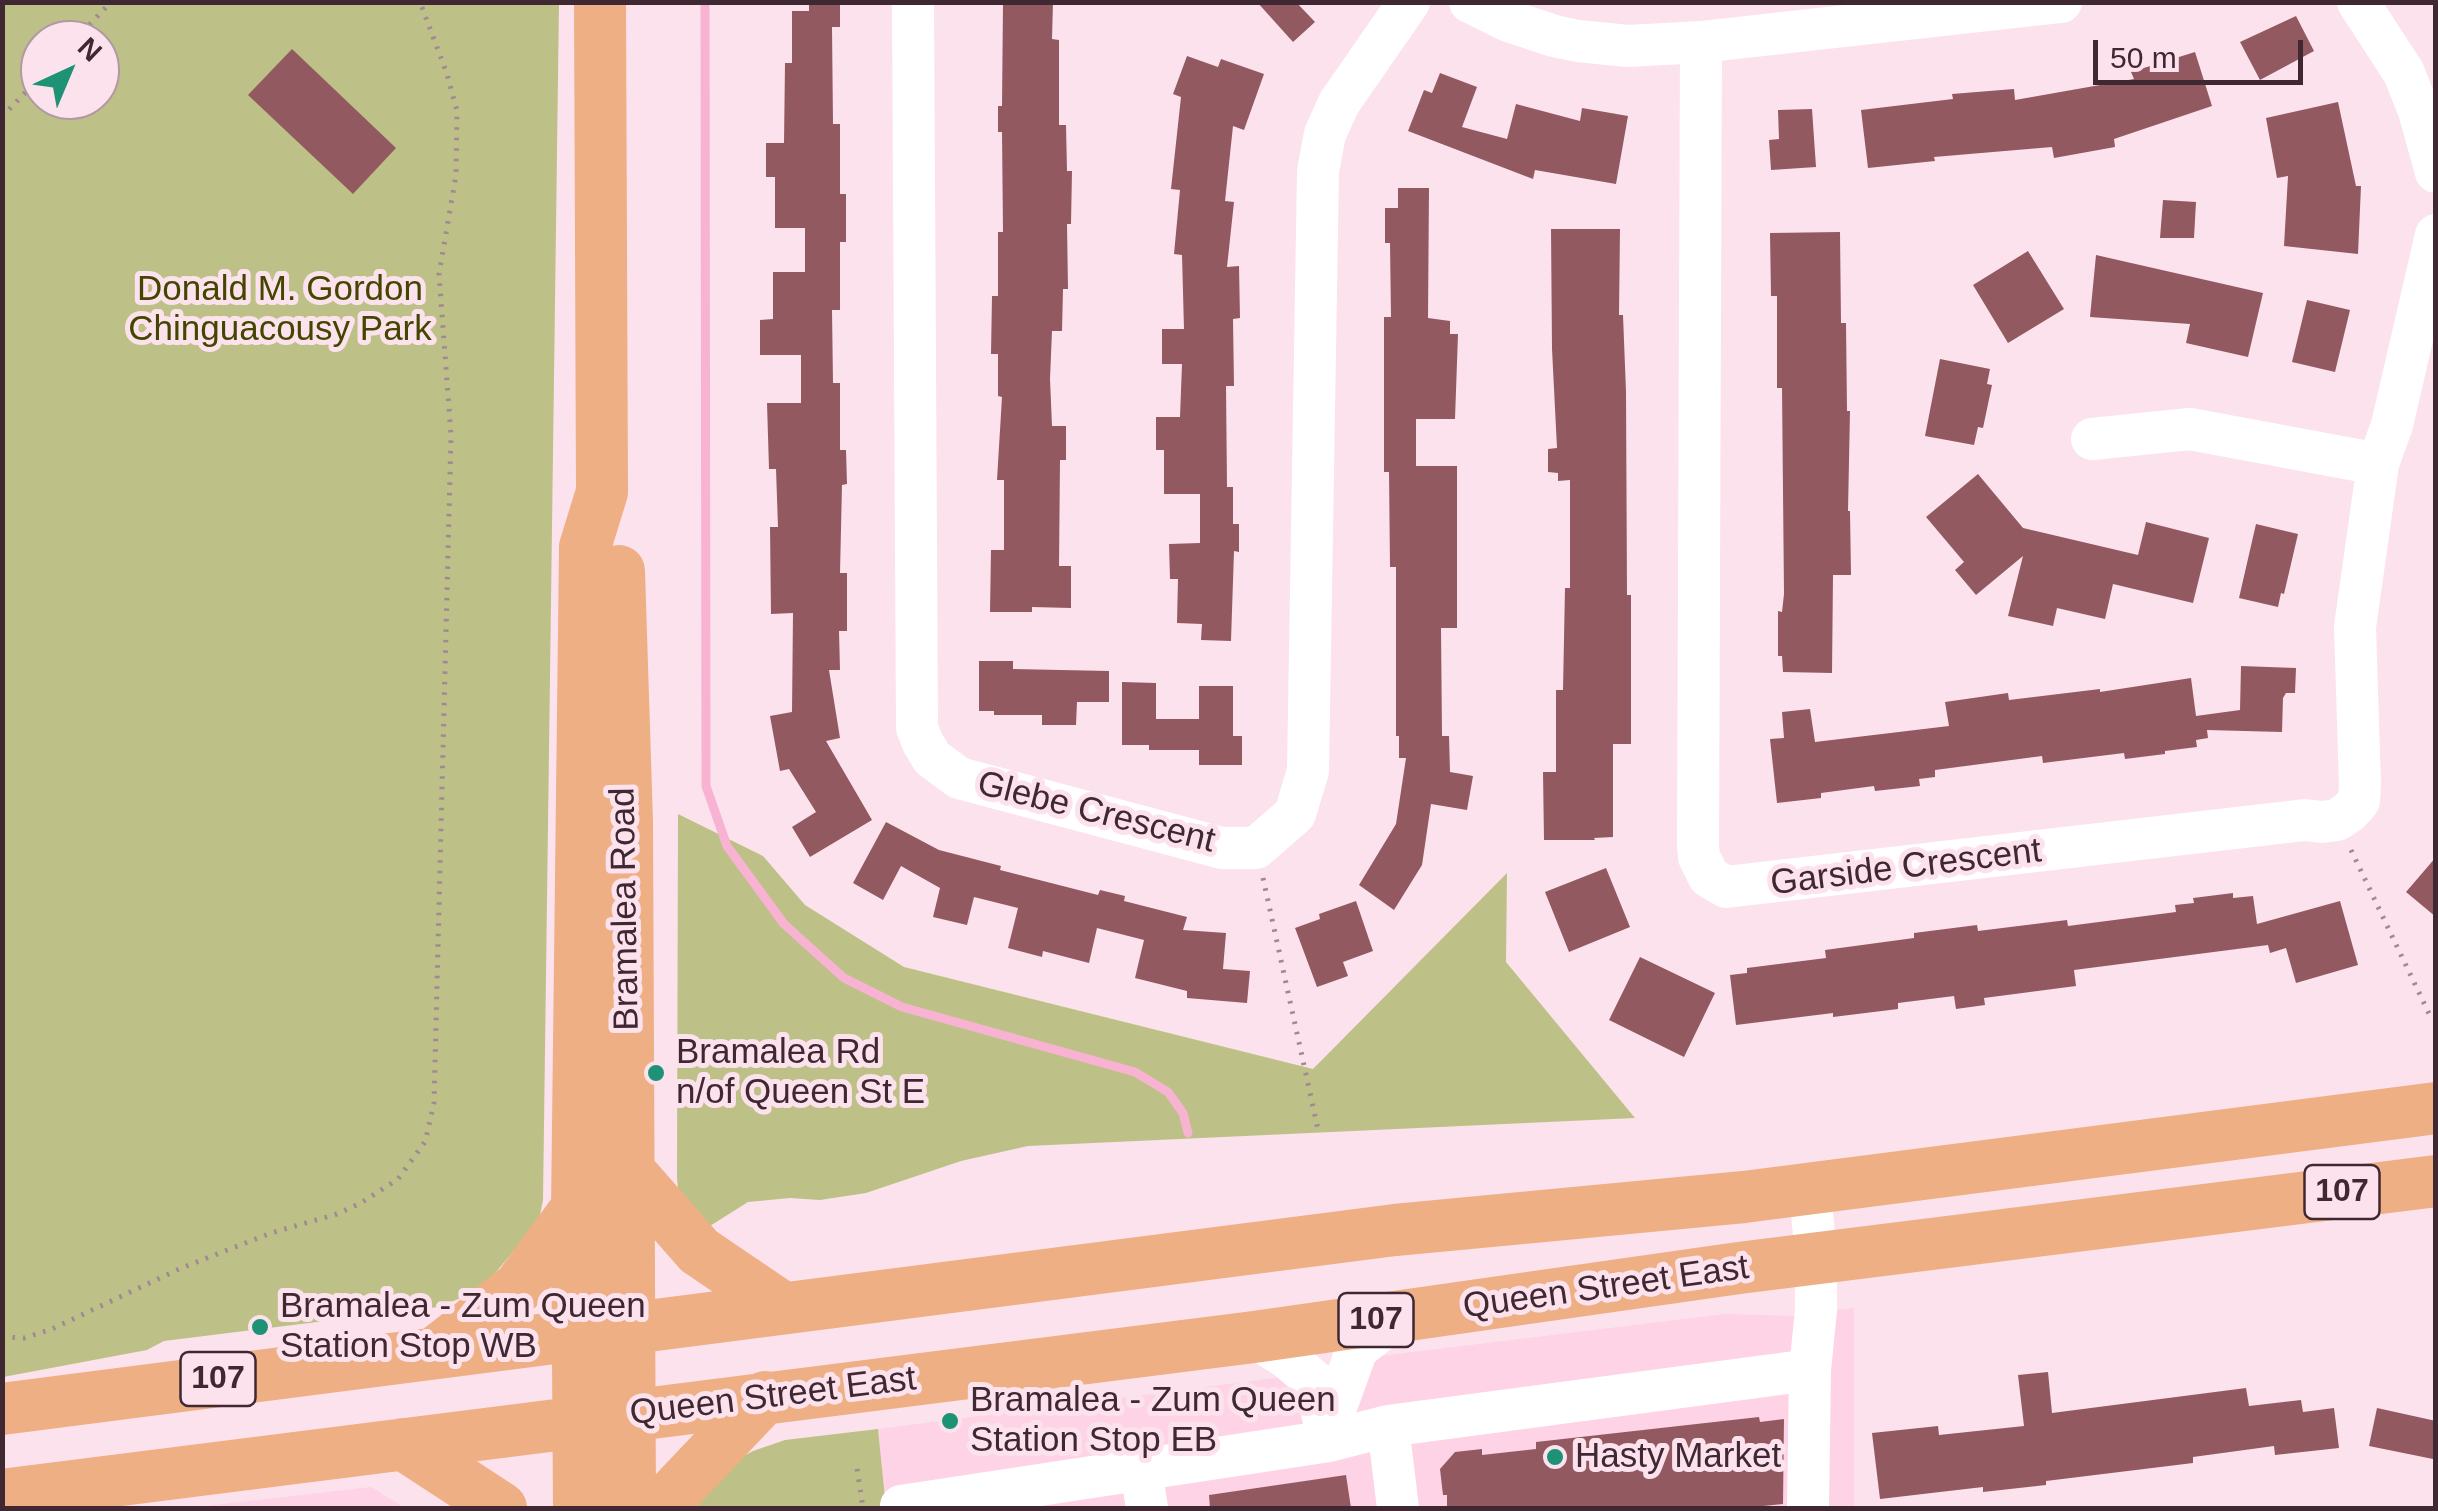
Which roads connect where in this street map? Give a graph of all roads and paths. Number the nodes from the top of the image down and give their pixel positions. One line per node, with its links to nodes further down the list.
1 (420, 2): 31 (path)
2 (600, 2): 15 (main road, Bramalea Road)
3 (914, 2): 17 (street, Glebe Crescent)
4 (1410, 2): 17 (street, Glebe Crescent)
5 (1470, 2): 8 (street)
6 (2061, 2): 8 (street)
7 (2358, 2): 11 (street)
8 (1701, 42): 16 (street, Garside Crescent)
9 (20, 99): 10 (path)
10 (2, 117)
11 (2436, 172)
12 (2436, 234): 14 (street)
13 (2092, 439): 14 (street)
14 (2378, 464): 16 (street)
15 (602, 492): 21 (main road, Bramalea Road); 24 (main road, Bramalea Road)
16 (2337, 820): 18 (path)
17 (1256, 848): 20 (path)
18 (2432, 1020)
19 (2436, 1108): 23 (main road, Queen Street East / 107)
20 (1318, 1134)
21 (628, 1170): 26 (main road); 28 (main road, Bramalea Road)
22 (2436, 1180): 25 (main road, Queen Street East / 107)
23 (1810, 1189): 25 (street); 26 (main road, Queen Street East / 107)
24 (576, 1208): 29 (main road, Bramalea Road); 32 (main road)
25 (1816, 1260): 27 (main road, Queen Street East / 107); 33 (street)
26 (783, 1308): 28 (main road, Queen Street East / 107)
27 (1396, 1318): 30 (main road, Queen Street East / 107); 39 (street)
28 (629, 1328): 29 (main road, Queen Street East / 107); 36 (main road, Bramalea Road)
29 (577, 1334): 32 (main road, Queen Street East / 107); 37 (main road, Bramalea Road)
30 (1254, 1336): 34 (main road, Queen Street East / 107); 39 (street)
31 (2, 1338)
32 (435, 1352): 35 (main road, Queen Street East / 107)
33 (1810, 1370): 38 (street); 54 (street)
34 (765, 1397): 36 (main road, Queen Street East / 107); 50 (main road)
35 (2, 1409)
36 (630, 1415): 37 (main road, Queen Street East / 107); 49 (main road, Bramalea Road)
37 (578, 1421): 40 (main road, Queen Street East / 107); 48 (main road, Bramalea Road)
38 (1388, 1426): 39 (street); 53 (street)
39 (1329, 1435): 42 (street)
40 (403, 1444): 43 (main road, Queen Street East / 107); 47 (main road)
41 (857, 1469): 51 (path)
42 (1144, 1489): 45 (street)
43 (139, 1493): 44 (main road, Queen Street East / 107)
44 (2, 1496)
45 (1029, 1497): 46 (street)
46 (982, 1501): 52 (street)
47 (501, 1508)
48 (579, 1508)
49 (630, 1508)
50 (663, 1508)
51 (863, 1508)
52 (902, 1508)
53 (1398, 1508)
54 (1808, 1508)

